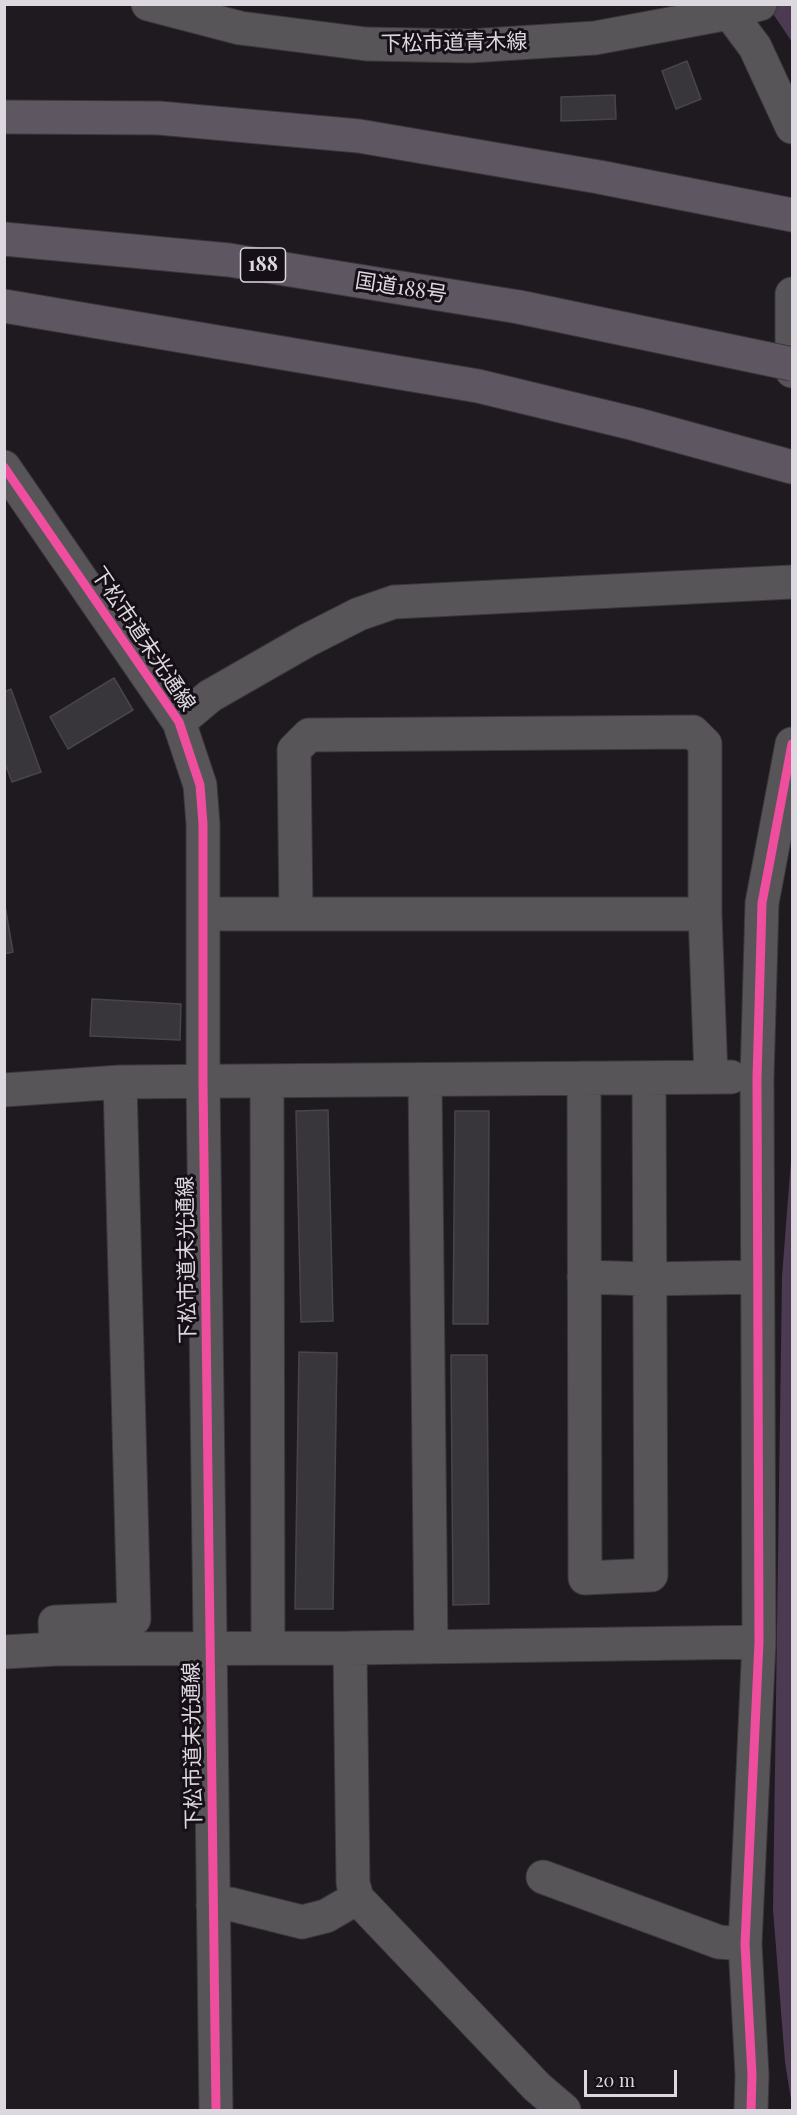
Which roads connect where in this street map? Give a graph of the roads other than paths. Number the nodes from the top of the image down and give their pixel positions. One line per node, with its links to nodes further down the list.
1 (148, 4): 2 (street, 下松市道青木線)
2 (738, 8): 4 (street)
3 (4, 117): 5 (highway)
4 (792, 127)
5 (792, 215)
6 (4, 239): 9 (highway, 国道188号 / 188, bridge)
7 (792, 294): 10 (street)
8 (4, 306): 12 (highway)
9 (792, 364)
10 (792, 371)
11 (4, 466): 14 (street, 下松市道末光通線)
12 (792, 467)
13 (792, 582): 14 (street)
14 (179, 722): 16 (street, 下松市道末光通線)
15 (792, 744): 22 (street)
16 (204, 914): 17 (street); 25 (street, 下松市道末光通線)
17 (296, 914): 18 (street); 18 (street)
18 (705, 914): 19 (street)
19 (711, 1077): 21 (street); 22 (street)
20 (584, 1078): 21 (street); 23 (street); 28 (street)
21 (649, 1078): 30 (street)
22 (756, 1078): 29 (street)
23 (424, 1080): 26 (street); 32 (street)
24 (120, 1082): 25 (street); 27 (street); 36 (street)
25 (203, 1082): 26 (street); 33 (street, 下松市道末光通線)
26 (267, 1082): 34 (street)
27 (4, 1090)
28 (584, 1277): 30 (street); 30 (street)
29 (757, 1277): 30 (street); 31 (street)
30 (650, 1279)
31 (759, 1642): 32 (street); 41 (street)
32 (431, 1647): 35 (street)
33 (209, 1648): 34 (street); 36 (street); 40 (street, 下松市道末光通線)
34 (268, 1648): 35 (street)
35 (350, 1648): 39 (street)
36 (56, 1649): 37 (street)
37 (4, 1652)
38 (543, 1877): 41 (street)
39 (355, 1890): 40 (street); 42 (street)
40 (213, 1905): 43 (street, 下松市道末光通線)
41 (745, 1944): 45 (street)
42 (533, 2099): 44 (street)
43 (216, 2110)
44 (564, 2110)
45 (751, 2110)

